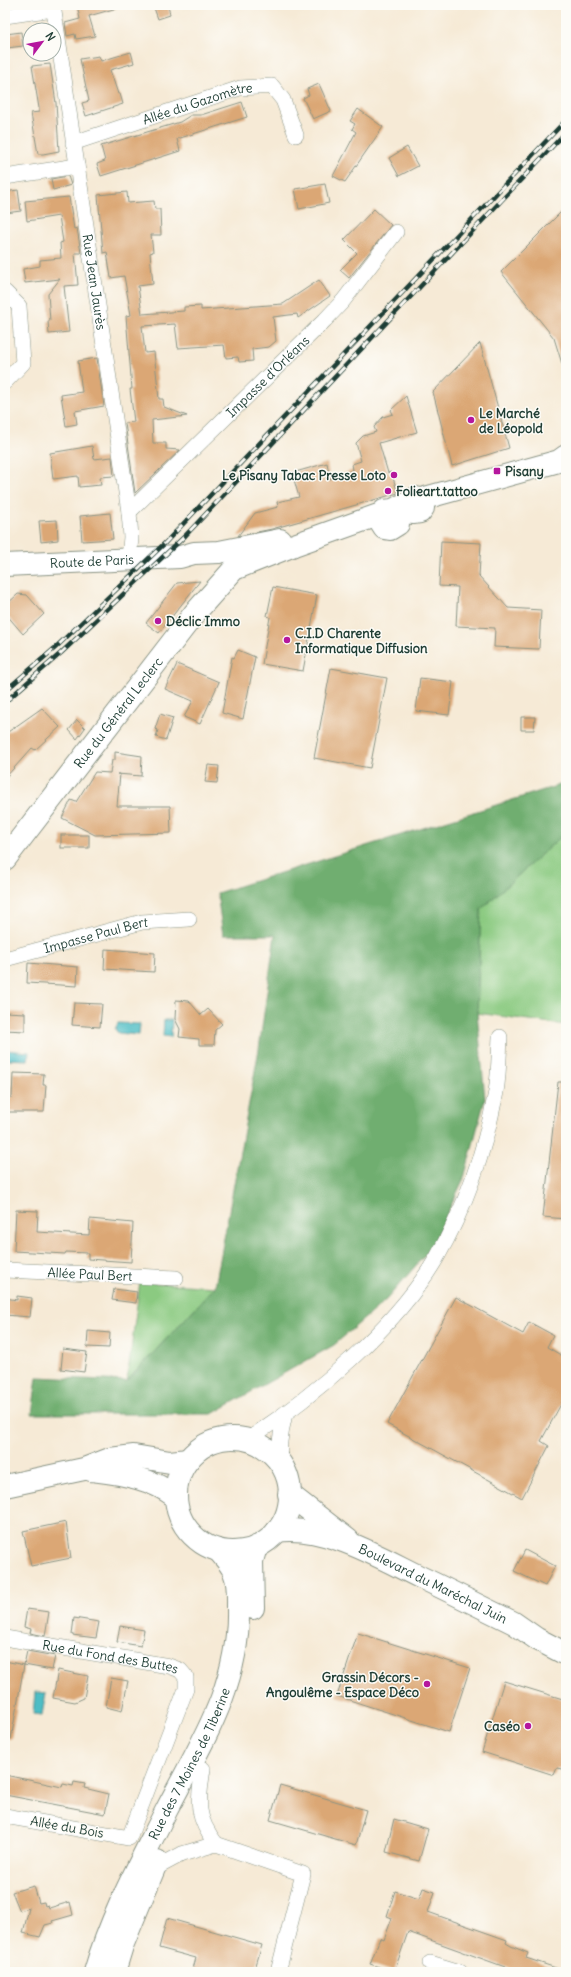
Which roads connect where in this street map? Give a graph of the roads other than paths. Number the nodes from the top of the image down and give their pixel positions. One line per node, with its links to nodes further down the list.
1 (53, 7): 2 (street); 4 (street, Rue Jean Jaurès)
2 (5, 16)
3 (296, 135): 4 (street, Allée du Gazomètre)
4 (73, 143): 5 (street, Rue Jean Jaurès)
5 (77, 166): 6 (street); 12 (street, Rue Jean Jaurès)
6 (5, 177)
7 (396, 232): 12 (street, Impasse d'Orléans)
8 (5, 292): 9 (street)
9 (5, 382)
10 (566, 456): 13 (main road, Route de Paris)
11 (566, 471): 13 (main road, Route de Paris)
12 (129, 512): 16 (street, Rue Jean Jaurès)
13 (403, 513): 14 (main road, Route de Paris); 18 (main road, Route de Paris)
14 (350, 524): 15 (main road, Route de Paris); 18 (main road, Route de Paris)
15 (180, 557): 16 (main road, Route de Paris); 18 (main road, Route de Paris)
16 (129, 560): 17 (main road, Route de Paris)
17 (5, 565)
18 (234, 569): 19 (main road, Rue du Général Leclerc)
19 (5, 859)
20 (189, 919): 21 (street, Impasse Paul Bert)
21 (5, 958)
22 (500, 1038): 25 (street)
23 (5, 1270): 24 (street, Allée Paul Bert)
24 (176, 1278)
25 (285, 1414): 26 (street); 28 (street)
26 (247, 1440): 27 (main road); 28 (main road)
27 (188, 1460): 29 (main road); 32 (main road)
28 (280, 1464): 31 (main road)
29 (84, 1469): 30 (main road); 32 (main road)
30 (5, 1486)
31 (290, 1494): 33 (main road); 34 (main road, Boulevard du Maréchal Juin)
32 (176, 1497): 36 (main road)
33 (277, 1531): 34 (main road, Boulevard du Maréchal Juin); 35 (main road)
34 (352, 1543): 37 (main road, Boulevard du Maréchal Juin)
35 (256, 1547): 36 (main road); 41 (main road, Rue des 7 Moines de Tiberine)
36 (218, 1550): 47 (main road, Rue des 7 Moines de Tiberine)
37 (514, 1623): 39 (main road); 40 (main road)
38 (5, 1638): 43 (street, Rue du Fond des Buttes)
39 (566, 1641)
40 (566, 1654)
41 (203, 1769): 44 (street); 45 (main road, Rue des 7 Moines de Tiberine)
42 (5, 1816): 43 (street, Allée du Bois)
43 (129, 1838)
44 (216, 1844): 45 (street); 49 (street)
45 (154, 1869): 48 (main road, Rue des 7 Moines de Tiberine)
46 (430, 1963): 50 (street)
47 (95, 1972)
48 (114, 1972)
49 (278, 1972)
50 (460, 1972)

